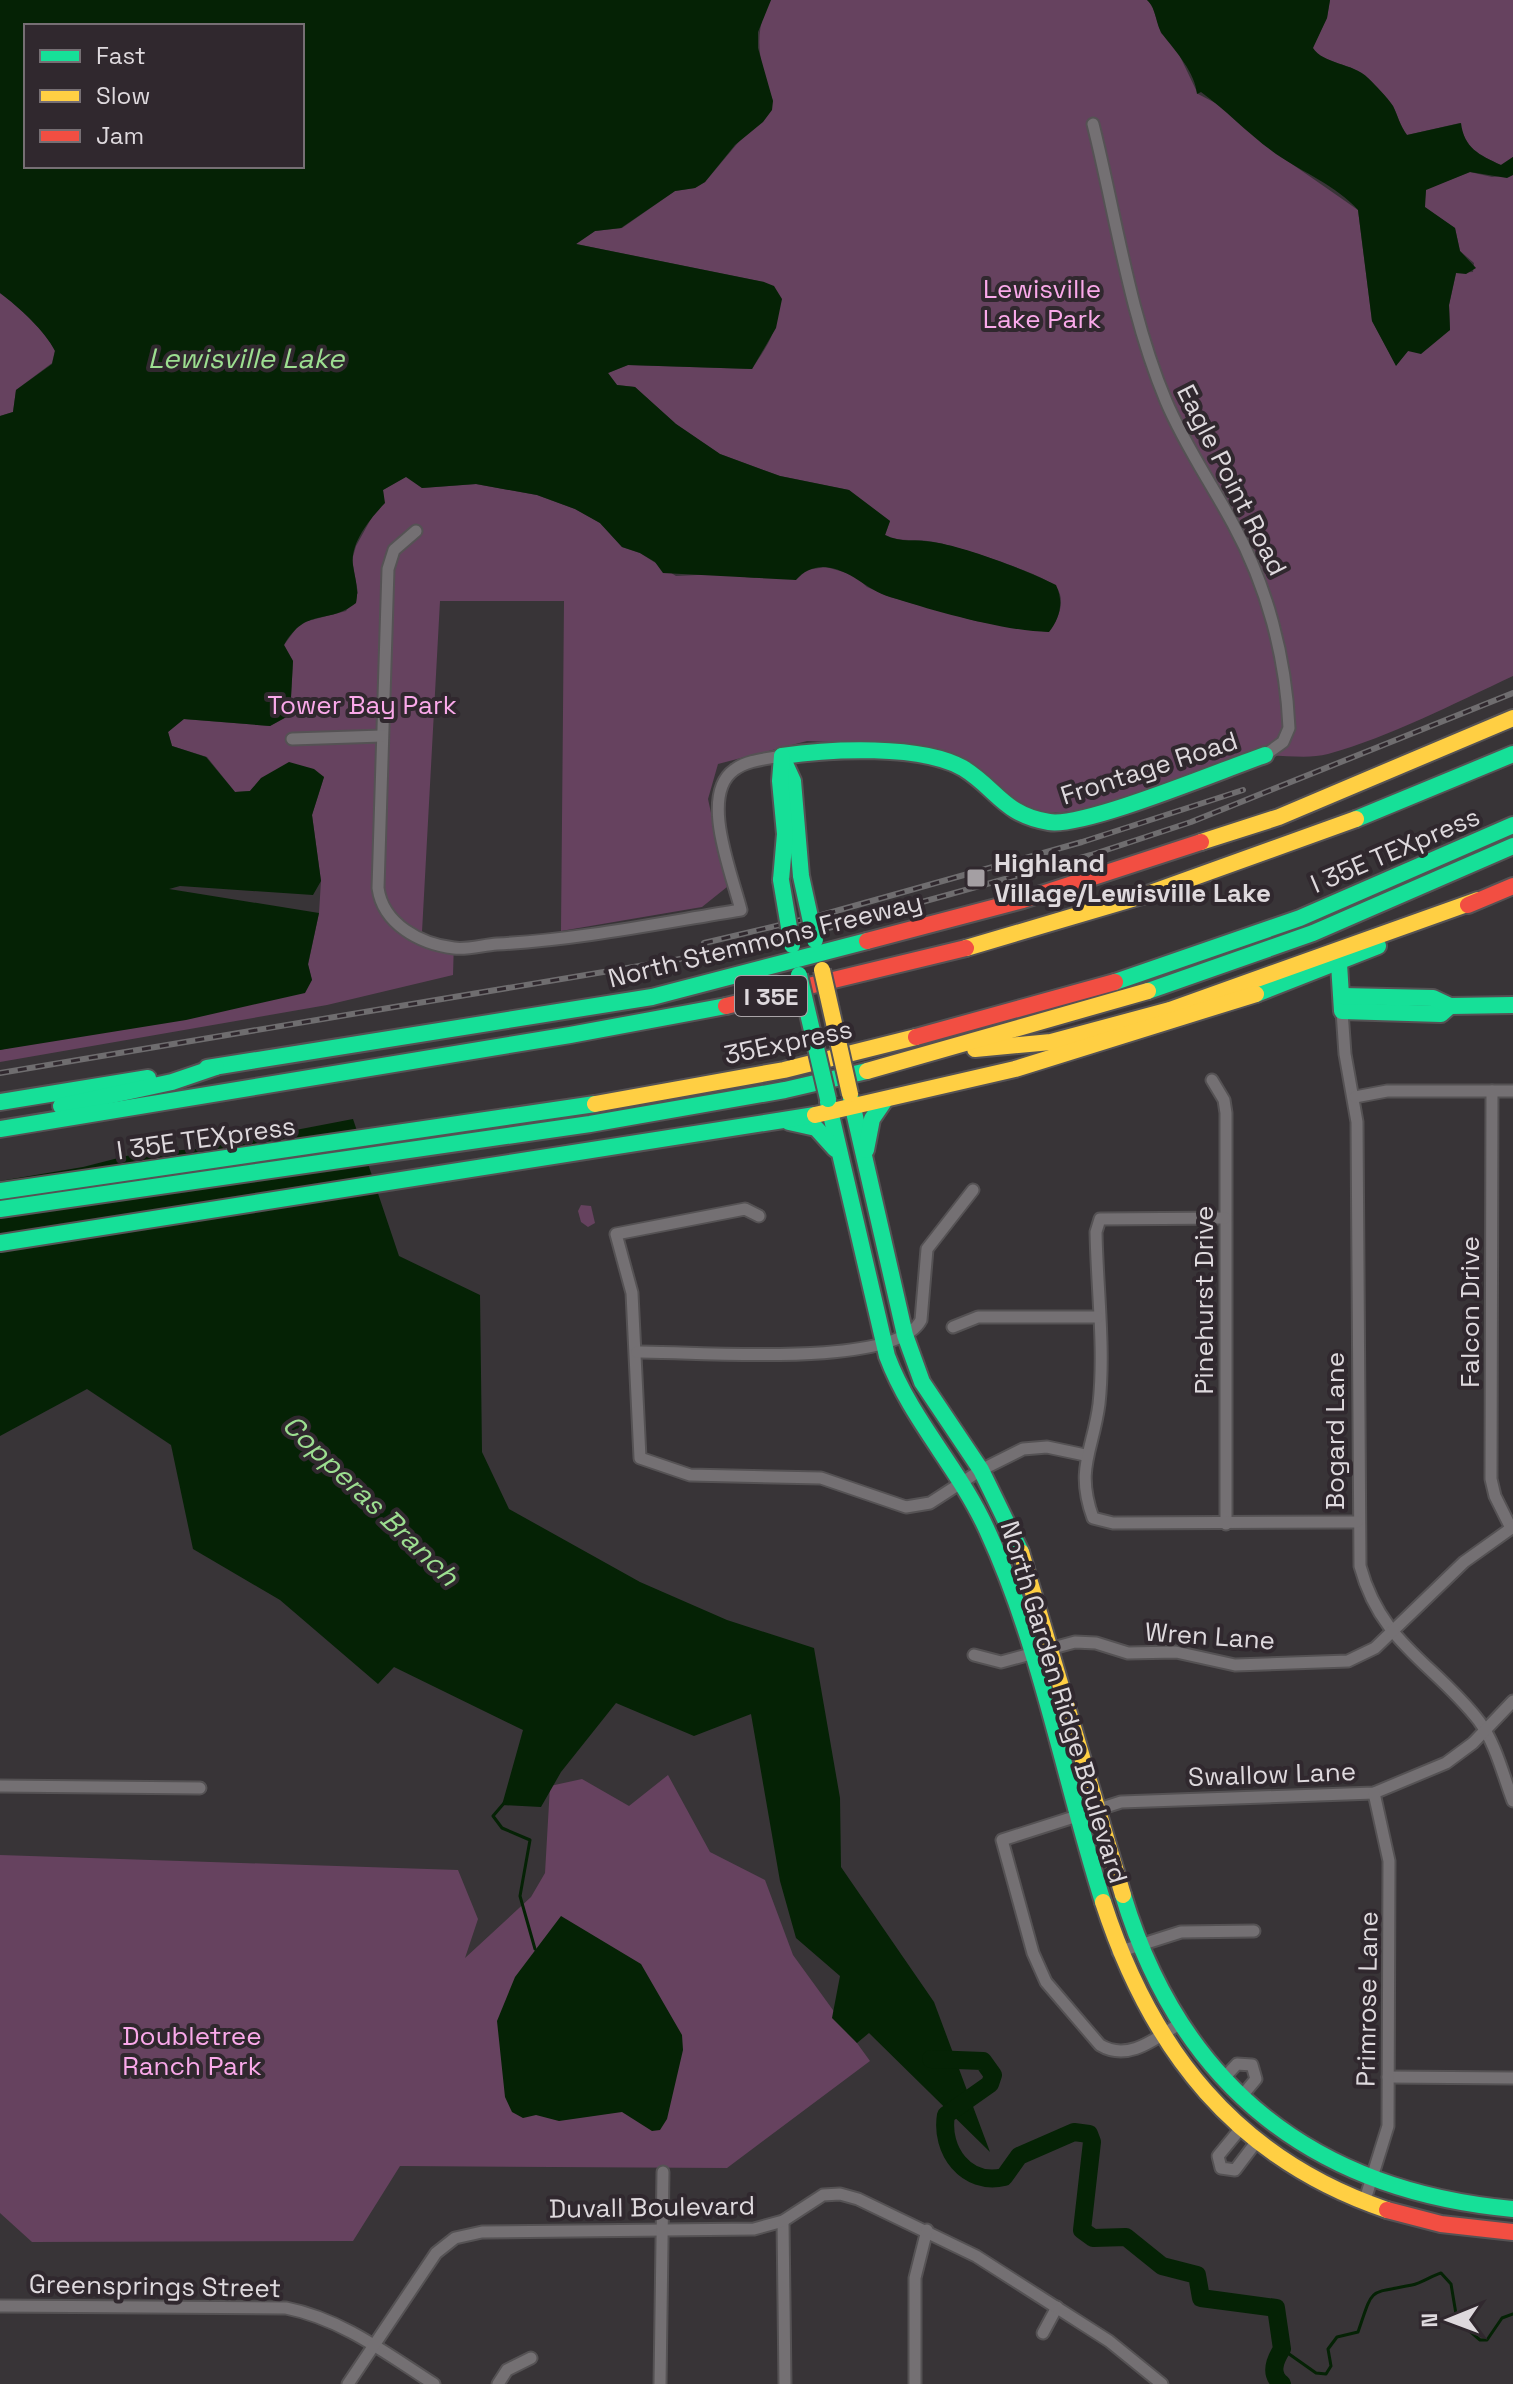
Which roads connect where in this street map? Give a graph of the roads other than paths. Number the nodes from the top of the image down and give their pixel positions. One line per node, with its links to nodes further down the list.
1 (1093, 124): 7 (street, Eagle Point Road)
2 (416, 531): 4 (street)
3 (1513, 718): 13 (main road, North Stemmons Freeway)
4 (382, 736): 5 (street); 8 (street, North Stemmons Freeway)
5 (292, 739)
6 (1513, 754): 30 (main road, North Stemmons Freeway / I 35E)
7 (1265, 755): 8 (main road, Frontage Road)
8 (782, 756): 13 (main road, North Garden Ridge Boulevard, bridge); 14 (main road, North Garden Ridge Boulevard, bridge)
9 (1513, 825): 16 (main road, I 35E TEXpress)
10 (1513, 846): 19 (main road)
11 (1513, 886): 12 (main road)
12 (1478, 900): 15 (main road); 19 (main road)
13 (816, 946): 14 (main road, North Stemmons Freeway); 25 (main road, North Garden Ridge Boulevard, bridge)
14 (793, 951): 20 (main road, North Stemmons Freeway); 28 (main road, North Garden Ridge Boulevard, bridge)
15 (1339, 964): 17 (main road); 26 (main road)
16 (1160, 967): 31 (main road, 35Express)
17 (1342, 1004): 18 (main road); 24 (street, Bogard Lane)
18 (1513, 1005)
19 (951, 1049): 36 (main road)
20 (216, 1067): 27 (main road, North Stemmons Freeway); 30 (main road)
21 (1212, 1080): 38 (street, Pinehurst Drive)
22 (1492, 1091): 23 (street); 24 (street); 50 (street, Falcon Drive)
23 (1513, 1091)
24 (1355, 1097): 48 (street, Bogard Lane)
25 (851, 1100): 26 (main road); 28 (main road); 33 (main road, North Garden Ridge Boulevard)
26 (885, 1100): 33 (main road)
27 (0, 1102)
28 (829, 1105): 29 (main road); 32 (main road, North Garden Ridge Boulevard)
29 (779, 1120): 32 (main road); 39 (main road)
30 (7, 1128)
31 (419, 1134): 35 (main road, I 35E TEXpress)
32 (841, 1159): 43 (main road, North Garden Ridge Boulevard)
33 (865, 1159): 42 (main road, North Garden Ridge Boulevard)
34 (973, 1190): 42 (street)
35 (0, 1191)
36 (0, 1209)
37 (759, 1216): 44 (street)
38 (1225, 1218): 40 (street); 49 (street, Pinehurst Drive)
39 (0, 1243)
40 (1098, 1317): 41 (street); 45 (street)
41 (953, 1327)
42 (905, 1335): 43 (street); 46 (main road, North Garden Ridge Boulevard)
43 (882, 1341): 44 (street); 47 (main road, North Garden Ridge Boulevard)
44 (637, 1352): 47 (street)
45 (1085, 1455): 46 (street); 49 (street)
46 (981, 1470): 47 (street); 52 (main road, North Garden Ridge Boulevard)
47 (962, 1481): 54 (main road, North Garden Ridge Boulevard)
48 (1357, 1522): 49 (street); 51 (street, Bogard Lane)
49 (1226, 1524)
50 (1512, 1527): 51 (street, Wren Lane)
51 (1391, 1633): 52 (street, Wren Lane); 56 (street, Bogard Lane)
52 (1050, 1649): 54 (street, Wren Lane); 61 (main road, North Garden Ridge Boulevard)
53 (974, 1655): 54 (street, Wren Lane)
54 (1030, 1656): 62 (main road, North Garden Ridge Boulevard)
55 (1513, 1701): 56 (street, Swallow Lane)
56 (1484, 1729): 59 (street, Swallow Lane); 60 (street, Bogard Lane)
57 (0, 1786): 58 (street)
58 (200, 1788)
59 (1374, 1793): 61 (street, Swallow Lane); 68 (street, Primrose Lane)
60 (1513, 1801)
61 (1098, 1807): 62 (street, Swallow Lane); 64 (main road, North Garden Ridge Boulevard)
62 (1076, 1814): 65 (main road, North Garden Ridge Boulevard); 67 (street, Swallow Lane)
63 (1254, 1931): 64 (street)
64 (1140, 1944): 65 (street); 66 (main road, North Garden Ridge Boulevard)
65 (1118, 1952): 67 (main road, North Garden Ridge Boulevard)
66 (1179, 2024): 67 (street); 70 (main road, North Garden Ridge Boulevard)
67 (1159, 2036): 72 (main road, North Garden Ridge Boulevard)
68 (1388, 2077): 69 (street); 75 (street, Primrose Lane)
69 (1513, 2078)
70 (1223, 2079): 71 (main road, North Garden Ridge Boulevard); 71 (street)
71 (1241, 2097): 75 (main road, North Garden Ridge Boulevard)
72 (1241, 2128): 73 (main road, North Garden Ridge Boulevard); 73 (street)
73 (1257, 2141): 76 (main road, North Garden Ridge Boulevard)
74 (663, 2172): 80 (street)
75 (1370, 2180): 76 (street, Primrose Lane); 77 (main road, North Garden Ridge Boulevard)
76 (1364, 2203): 81 (main road, North Garden Ridge Boulevard)
77 (1513, 2209)
78 (783, 2221): 79 (street, Duvall Boulevard); 80 (street, Duvall Boulevard); 91 (street)
79 (927, 2230): 83 (street, Duvall Boulevard); 92 (street)
80 (660, 2231): 85 (street, Duvall Boulevard); 90 (street)
81 (1513, 2232)
82 (0, 2306): 85 (street, Greensprings Street)
83 (1057, 2307): 84 (street); 93 (street, Duvall Boulevard)
84 (1043, 2333)
85 (374, 2346): 87 (street, Duvall Boulevard); 88 (street, Greensprings Street)
86 (531, 2358): 89 (street)
87 (348, 2384)
88 (434, 2384)
89 (498, 2384)
90 (660, 2384)
91 (785, 2384)
92 (915, 2384)
93 (1162, 2384)

